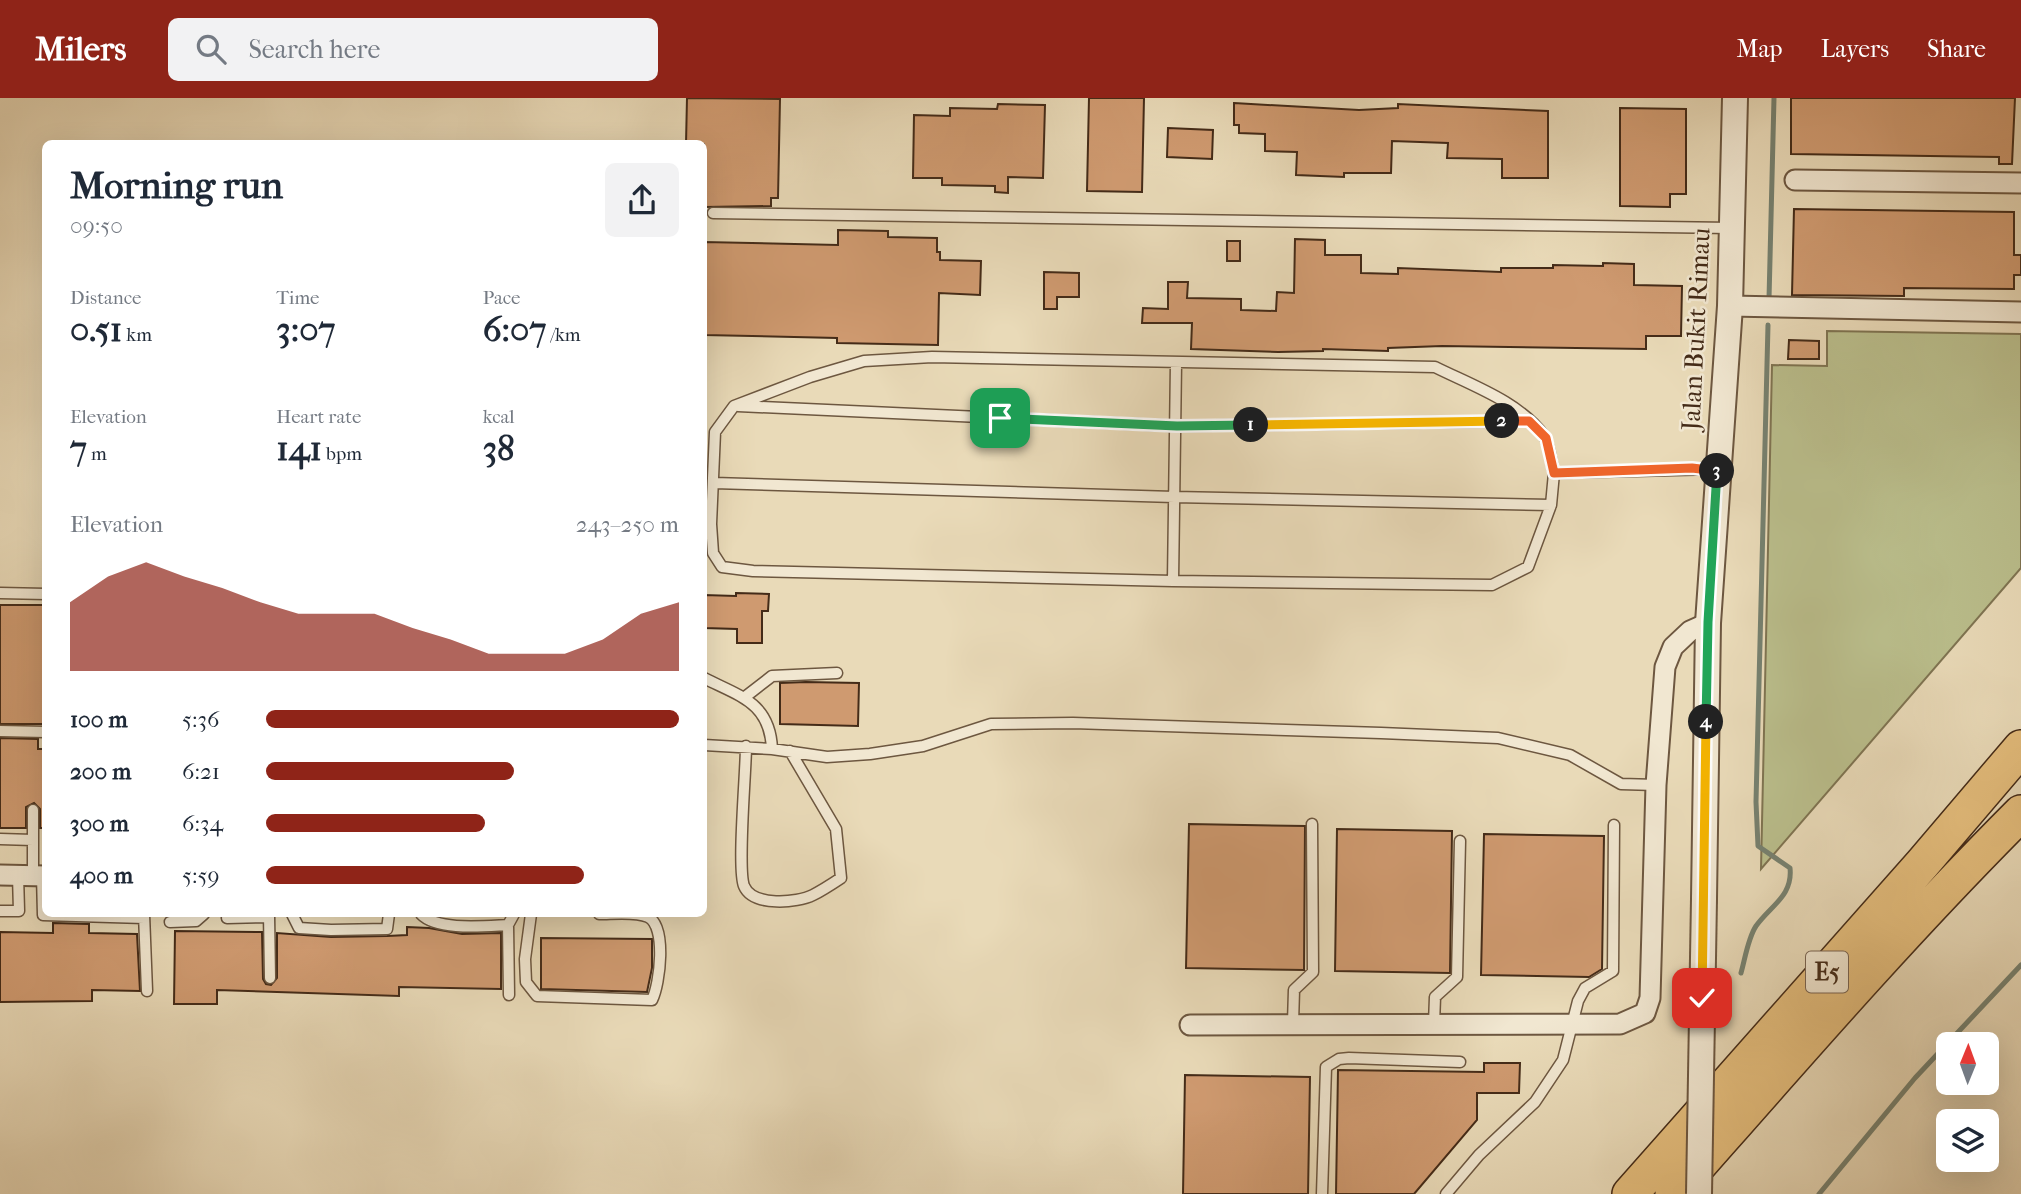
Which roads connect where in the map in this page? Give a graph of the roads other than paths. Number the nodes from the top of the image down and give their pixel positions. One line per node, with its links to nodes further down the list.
1 (1735, 98): 5 (street, Jalan Bukit Rimau)
2 (1795, 180): 3 (street)
3 (2021, 183)
4 (713, 213): 5 (lane)
5 (1732, 228): 6 (street, Jalan Bukit Rimau)
6 (1730, 306): 7 (street); 12 (street, Jalan Bukit Rimau)
7 (2021, 312)
8 (1176, 363): 9 (lane); 10 (lane); 11 (lane)
9 (734, 406): 11 (lane); 14 (lane)
10 (1529, 421): 11 (lane); 13 (lane)
11 (1177, 426): 15 (lane)
12 (1717, 469): 13 (lane); 20 (street, Jalan Bukit Rimau)
13 (1554, 473): 16 (lane)
14 (713, 482): 15 (lane); 17 (lane)
15 (1174, 497): 16 (lane); 17 (lane)
16 (1551, 505): 17 (lane)
17 (1173, 581)
18 (0, 593): 19 (lane)
19 (42, 594)
20 (1708, 622): 31 (street); 67 (street, Jalan Bukit Rimau, bridge)
21 (837, 673): 23 (lane)
22 (707, 679): 23 (lane)
23 (745, 697): 29 (lane)
24 (0, 731): 25 (lane)
25 (42, 732)
26 (707, 745): 27 (lane)
27 (746, 746): 29 (lane); 30 (lane)
28 (2021, 748): 65 (highway, E5)
29 (772, 749): 30 (lane)
30 (790, 751): 31 (lane)
31 (1656, 785): 60 (street)
32 (33, 810): 37 (lane)
33 (2021, 813): 66 (highway, E5)
34 (1312, 824): 58 (lane)
35 (1614, 825): 60 (lane)
36 (0, 839): 37 (lane)
37 (33, 840): 39 (lane)
38 (1460, 841): 59 (lane)
39 (28, 875): 40 (lane); 41 (lane)
40 (0, 911)
41 (42, 912)
42 (144, 917): 56 (lane)
43 (201, 917): 53 (lane)
44 (241, 917): 52 (lane)
45 (269, 917): 55 (lane)
46 (294, 917): 47 (lane)
47 (388, 917)
48 (424, 917): 54 (lane)
49 (512, 917): 54 (lane)
50 (531, 917): 51 (lane)
51 (649, 917)
52 (227, 918)
53 (170, 922)
54 (508, 925): 57 (lane)
55 (270, 978)
56 (147, 991)
57 (509, 995)
58 (1293, 1023): 59 (street); 61 (street)
59 (1434, 1024): 60 (street)
60 (1573, 1024): 64 (lane)
61 (1190, 1025)
62 (1460, 1062): 63 (lane)
63 (1322, 1194)
64 (1446, 1194)
65 (1630, 1194)
66 (1674, 1194)
67 (1699, 1194)

